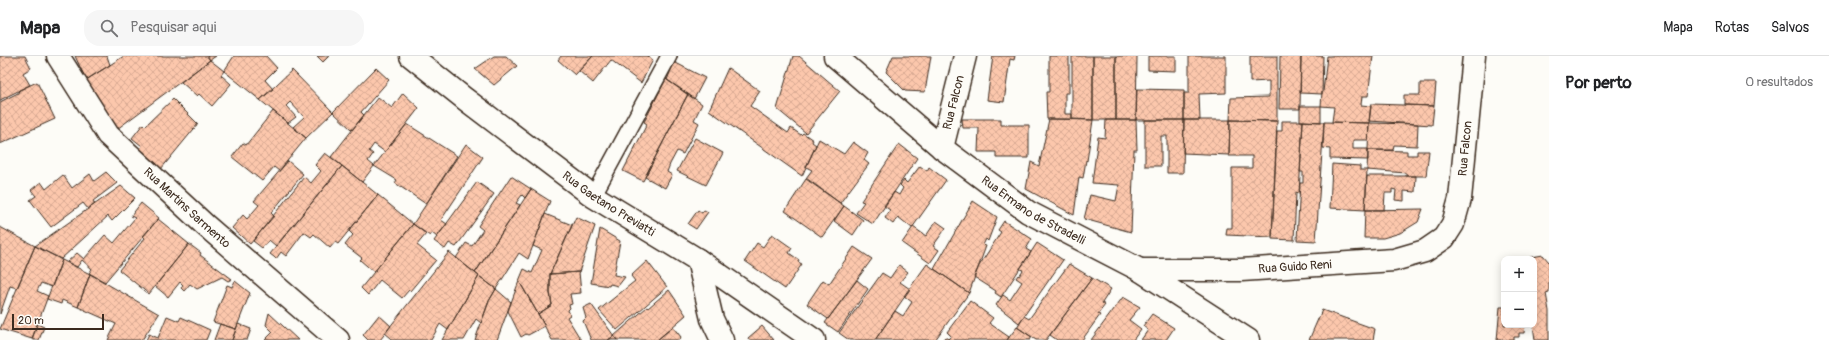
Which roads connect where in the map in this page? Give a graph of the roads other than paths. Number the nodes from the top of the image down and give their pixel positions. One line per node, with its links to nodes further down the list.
1 (58, 56): 12 (street, Rua Martins Sarmento)
2 (411, 56): 8 (street, Rua Gaetano Previatti)
3 (669, 56): 8 (lane)
4 (835, 56): 7 (street, Rua Ermano de Stradelli)
5 (964, 56): 7 (street, Rua Falcon)
6 (1474, 56): 9 (street, Rua Falcon)
7 (942, 148): 11 (street, Rua Ermano de Stradelli)
8 (593, 196): 10 (street, Rua Gaetano Previatti)
9 (1444, 238): 11 (street, Rua Guido Reni)
10 (698, 260): 13 (street); 14 (street, Rua Gaetano Previatti)
11 (1140, 270): 15 (street, Rua Ermano de Stradelli)
12 (338, 340)
13 (722, 340)
14 (814, 340)
15 (1248, 340)

